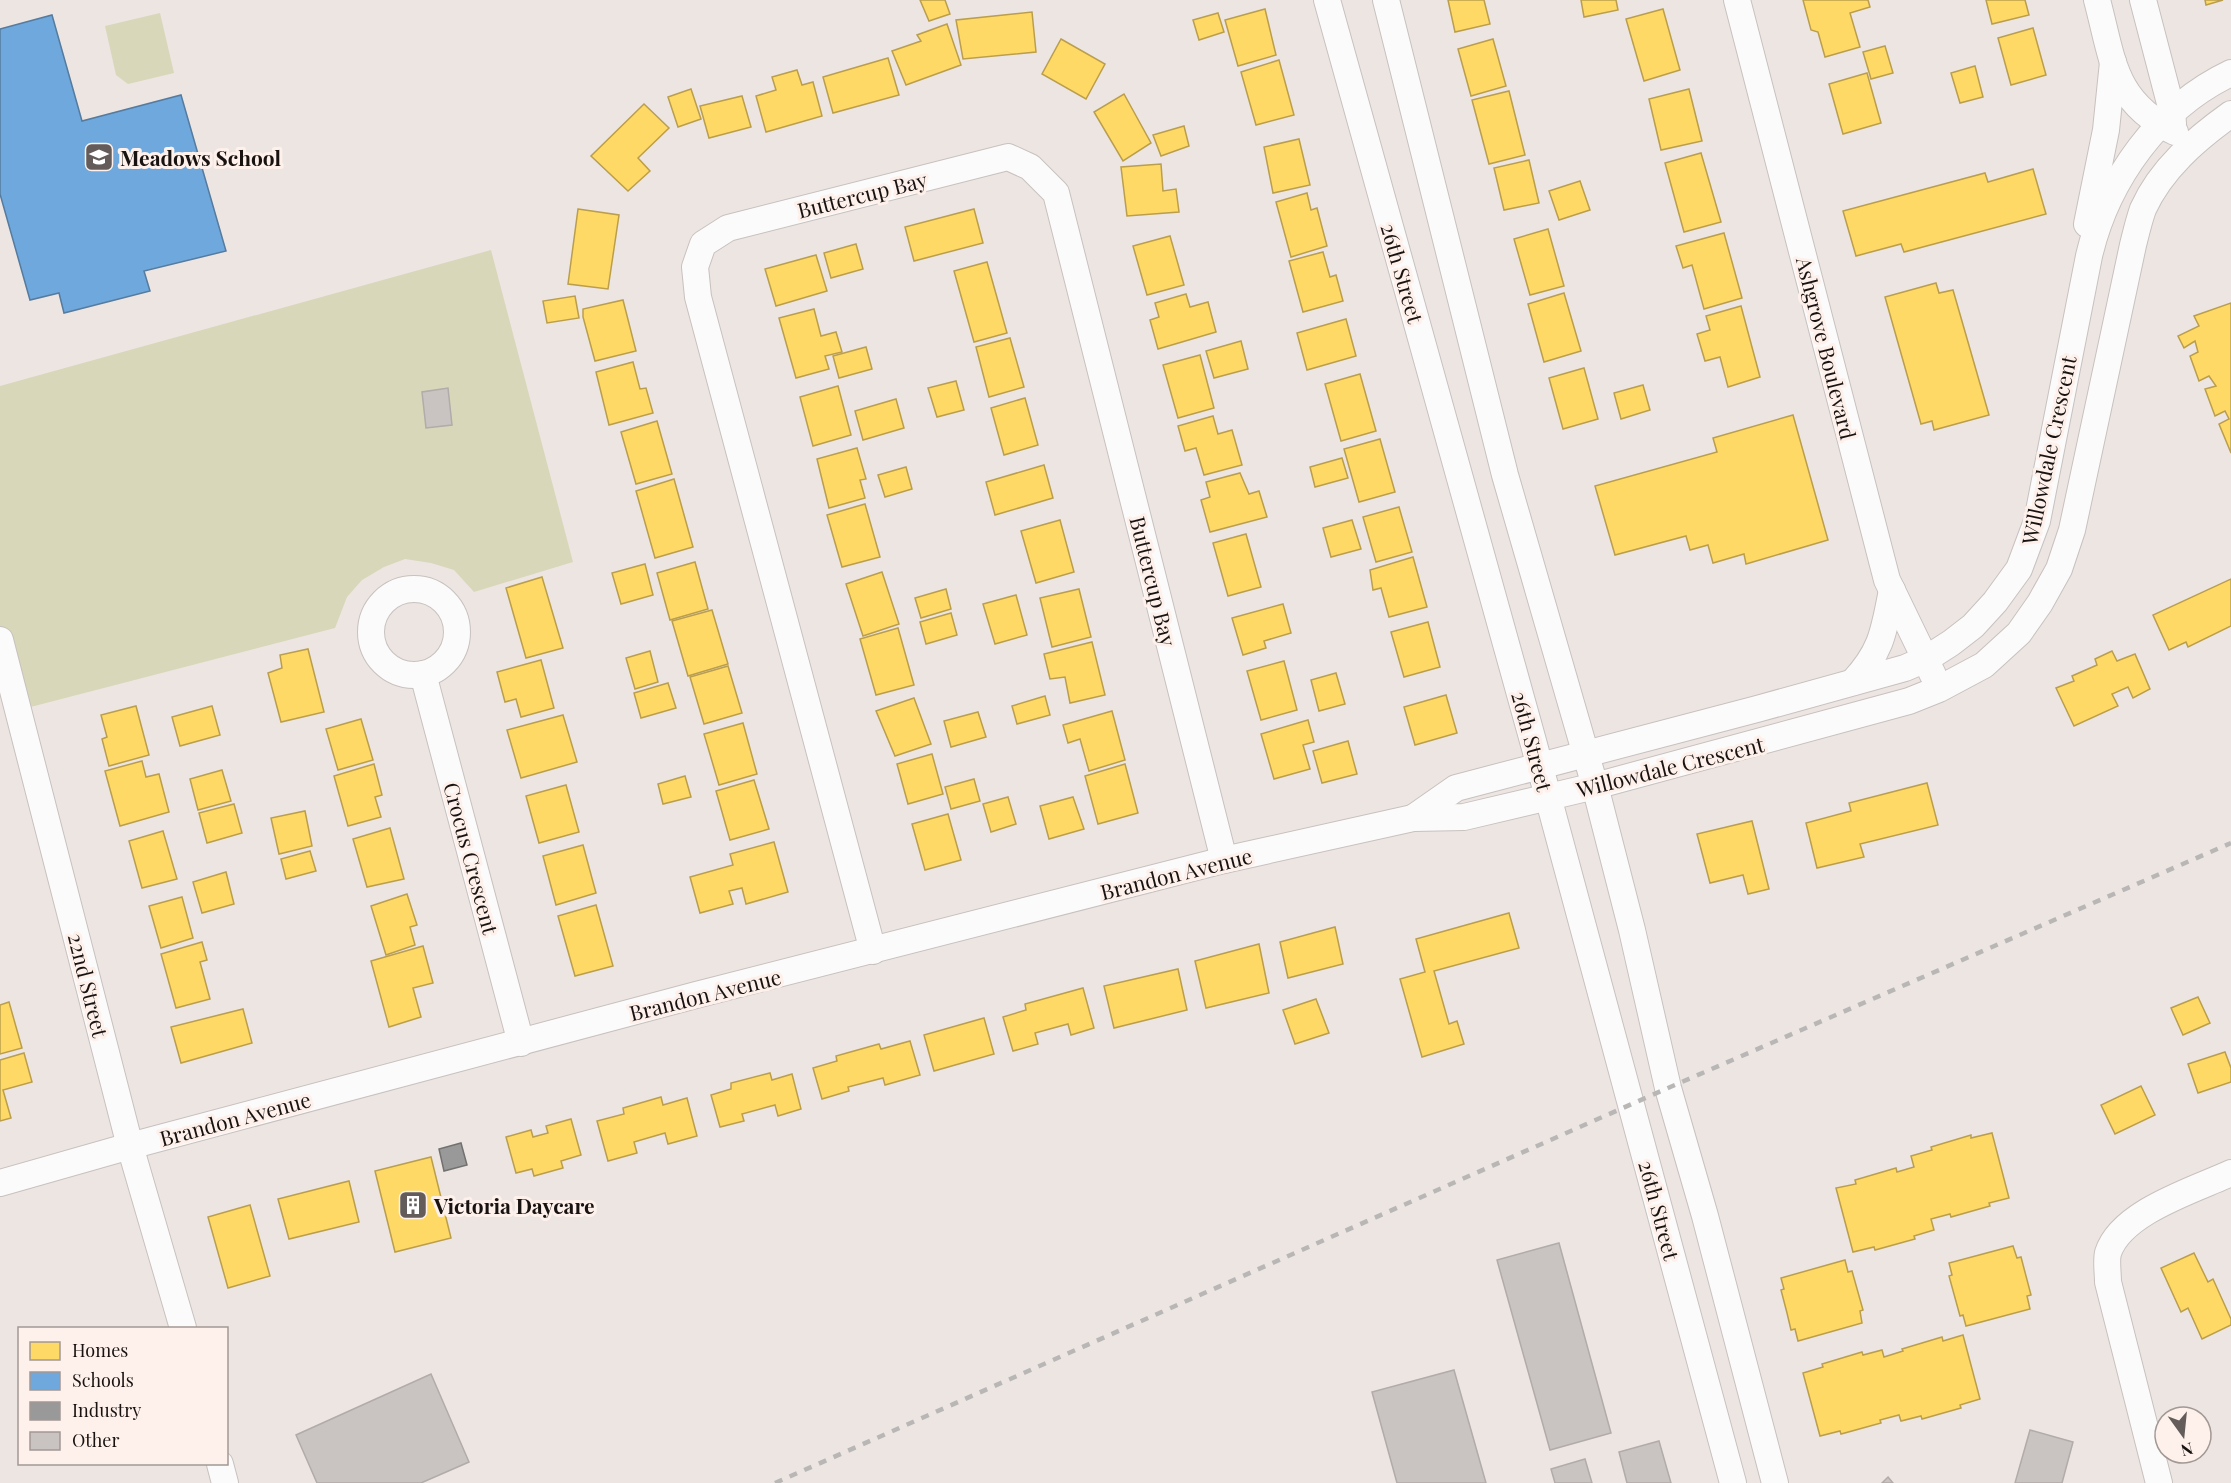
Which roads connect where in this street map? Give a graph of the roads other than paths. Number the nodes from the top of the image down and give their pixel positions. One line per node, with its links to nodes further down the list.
1 (1327, 0): 18 (street, 26th Street)
2 (1386, 0): 17 (street, 26th Street)
3 (1737, 0): 11 (street, Ashgrove Boulevard)
4 (2097, 0): 6 (street)
5 (2143, 0): 9 (street)
6 (2113, 62): 9 (street); 10 (street)
7 (2231, 73): 9 (street, Willowdale Crescent)
8 (2231, 114): 9 (street, Willowdale Crescent)
9 (2176, 127): 10 (street, Willowdale Crescent); 16 (street, Willowdale Crescent)
10 (2089, 256): 13 (street, Willowdale Crescent)
11 (1892, 590): 13 (street, Ashgrove Boulevard); 15 (street)
12 (0, 640): 25 (street, 22nd Street)
13 (1926, 659): 15 (street, Willowdale Crescent); 16 (street, Ashgrove Boulevard)
14 (423, 674): 24 (street, Crocus Crescent)
15 (1853, 682): 17 (street, Willowdale Crescent)
16 (1939, 689): 19 (street, Willowdale Crescent)
17 (1585, 754): 18 (street, Willowdale Crescent); 19 (street, 26th Street)
18 (1540, 767): 20 (street, 26th Street); 21 (street, Brandon Avenue)
19 (1595, 786): 20 (street, Willowdale Crescent); 28 (street, 26th Street)
20 (1548, 796): 21 (street, Brandon Avenue); 29 (street, 26th Street)
21 (1413, 818): 22 (street, Brandon Avenue)
22 (1224, 860): 23 (street, Brandon Avenue); 23 (street, Buttercup Bay)
23 (873, 951): 24 (street, Brandon Avenue)
24 (521, 1043): 25 (street, Brandon Avenue)
25 (130, 1146): 27 (street, Brandon Avenue); 30 (street, 22nd Street)
26 (2231, 1173): 35 (street)
27 (0, 1183)
28 (1705, 1216): 29 (street); 34 (street, 26th Street)
29 (1665, 1228): 33 (street, 26th Street)
30 (182, 1327)
31 (220, 1465): 32 (street)
32 (225, 1483)
33 (1733, 1483)
34 (1775, 1483)
35 (2159, 1483)

